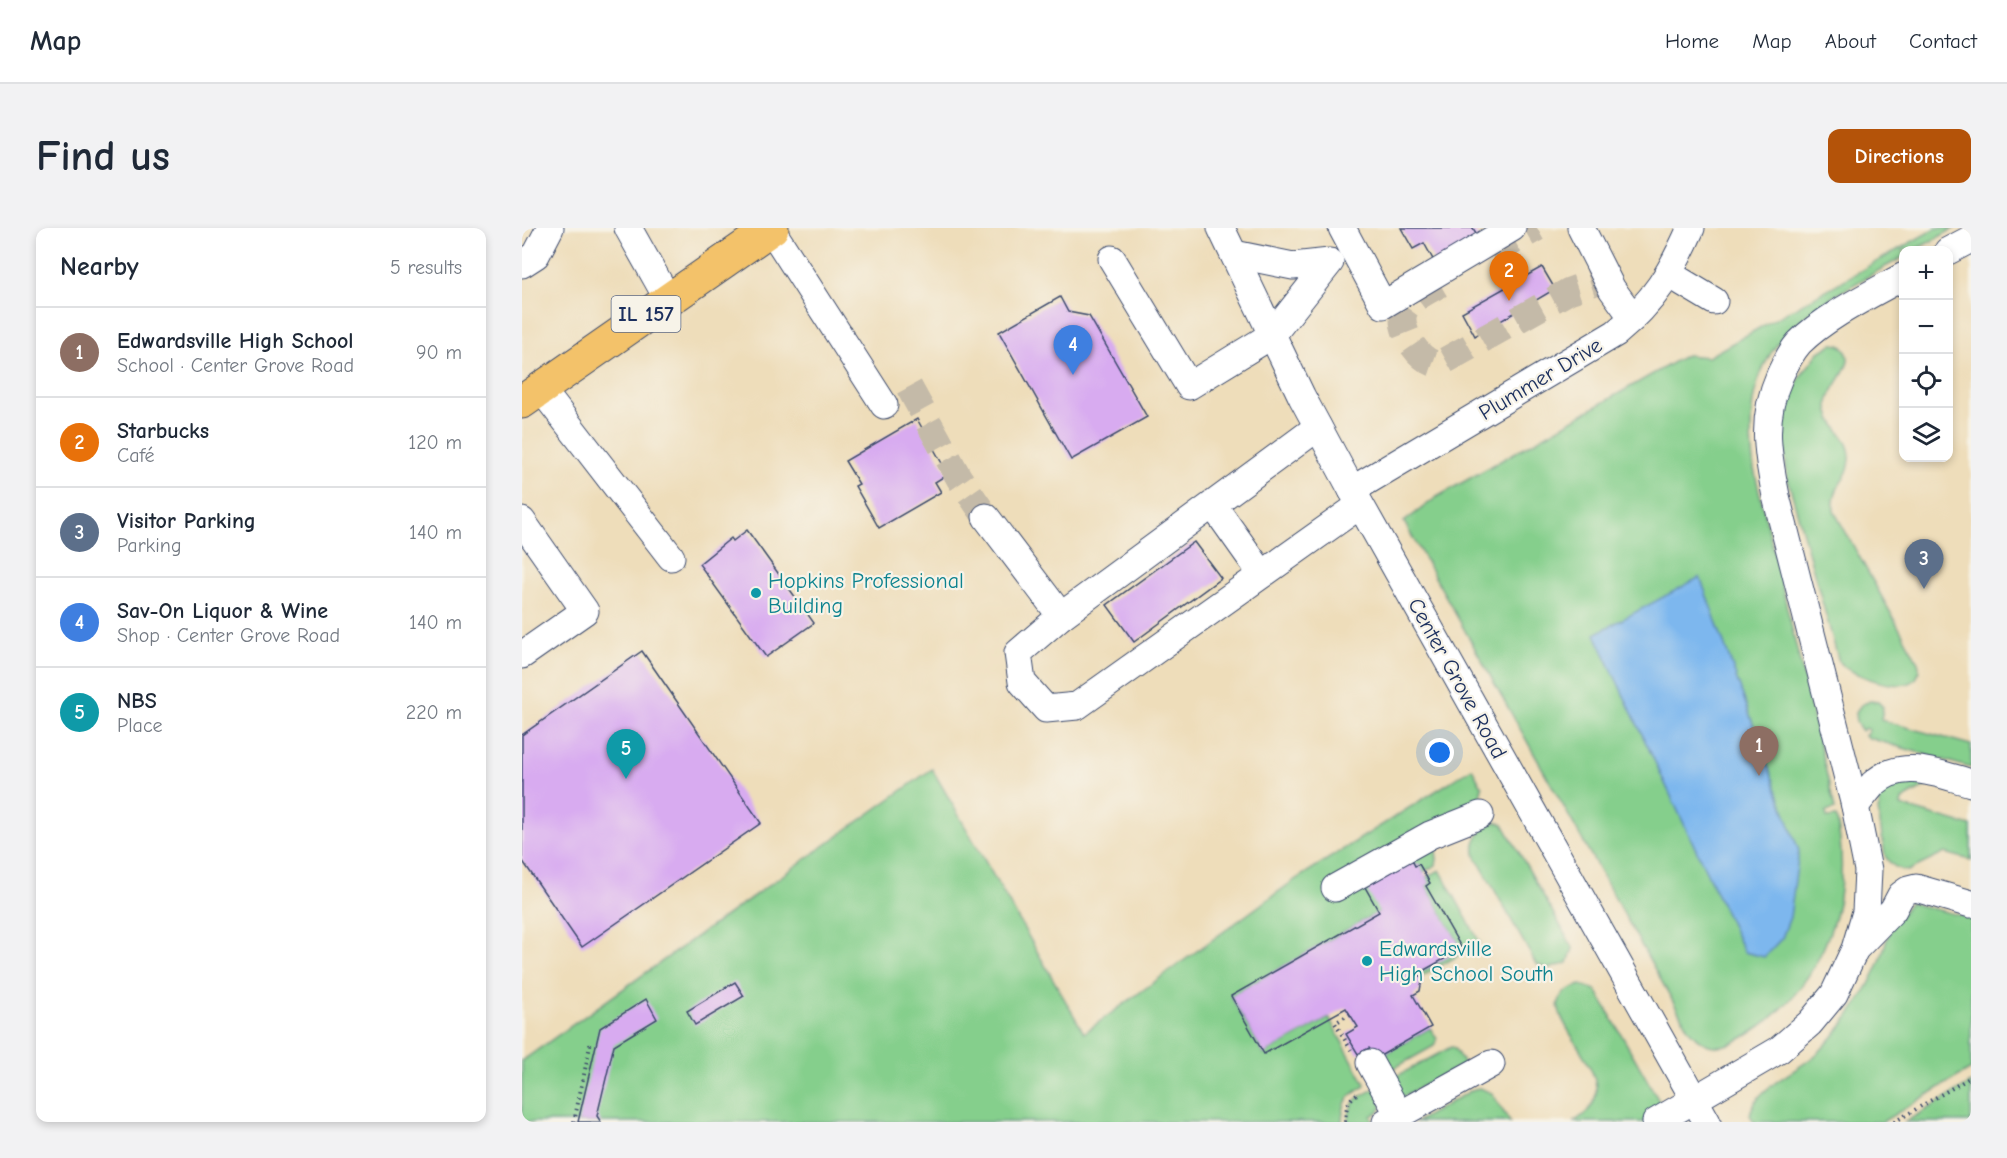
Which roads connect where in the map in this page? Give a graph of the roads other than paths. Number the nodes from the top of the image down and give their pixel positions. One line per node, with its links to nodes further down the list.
1 (550, 228): 12 (street)
2 (628, 228): 17 (street)
3 (771, 228): 17 (main road, IL 157); 22 (street)
4 (1221, 228): 11 (street, Center Grove Road)
5 (1340, 228): 6 (street); 14 (street)
6 (1512, 228)
7 (1581, 228): 19 (street)
8 (1691, 228): 15 (street, Plummer Drive)
9 (1971, 238): 10 (street)
10 (1953, 248)
11 (1234, 254): 14 (street); 20 (street, Center Grove Road)
12 (524, 257)
13 (1112, 259): 20 (street)
14 (1330, 262): 20 (street)
15 (1669, 274): 18 (street); 19 (street, Plummer Drive)
16 (1899, 279): 33 (street)
17 (668, 299): 21 (main road, IL 157)
18 (1714, 301)
19 (1634, 318): 24 (street, Plummer Drive)
20 (1272, 335): 23 (street, Center Grove Road)
21 (531, 395): 28 (street)
22 (884, 405)
23 (1318, 427): 24 (street, Center Grove Road); 25 (street)
24 (1356, 498): 29 (street, Plummer Drive); 40 (street, Center Grove Road)
25 (1213, 505): 29 (street); 30 (street)
26 (986, 517): 30 (street)
27 (522, 520): 31 (street)
28 (671, 557)
29 (1262, 574): 30 (street, Plummer Drive)
30 (1061, 616)
31 (522, 655)
32 (1971, 783): 33 (street)
33 (1855, 806): 37 (street)
34 (1480, 815): 35 (street)
35 (1335, 888)
36 (1971, 904): 37 (street)
37 (1855, 949): 40 (street)
38 (1370, 1063): 41 (street)
39 (1491, 1064): 41 (street)
40 (1701, 1111): 42 (street)
41 (1393, 1119)
42 (1656, 1122)

